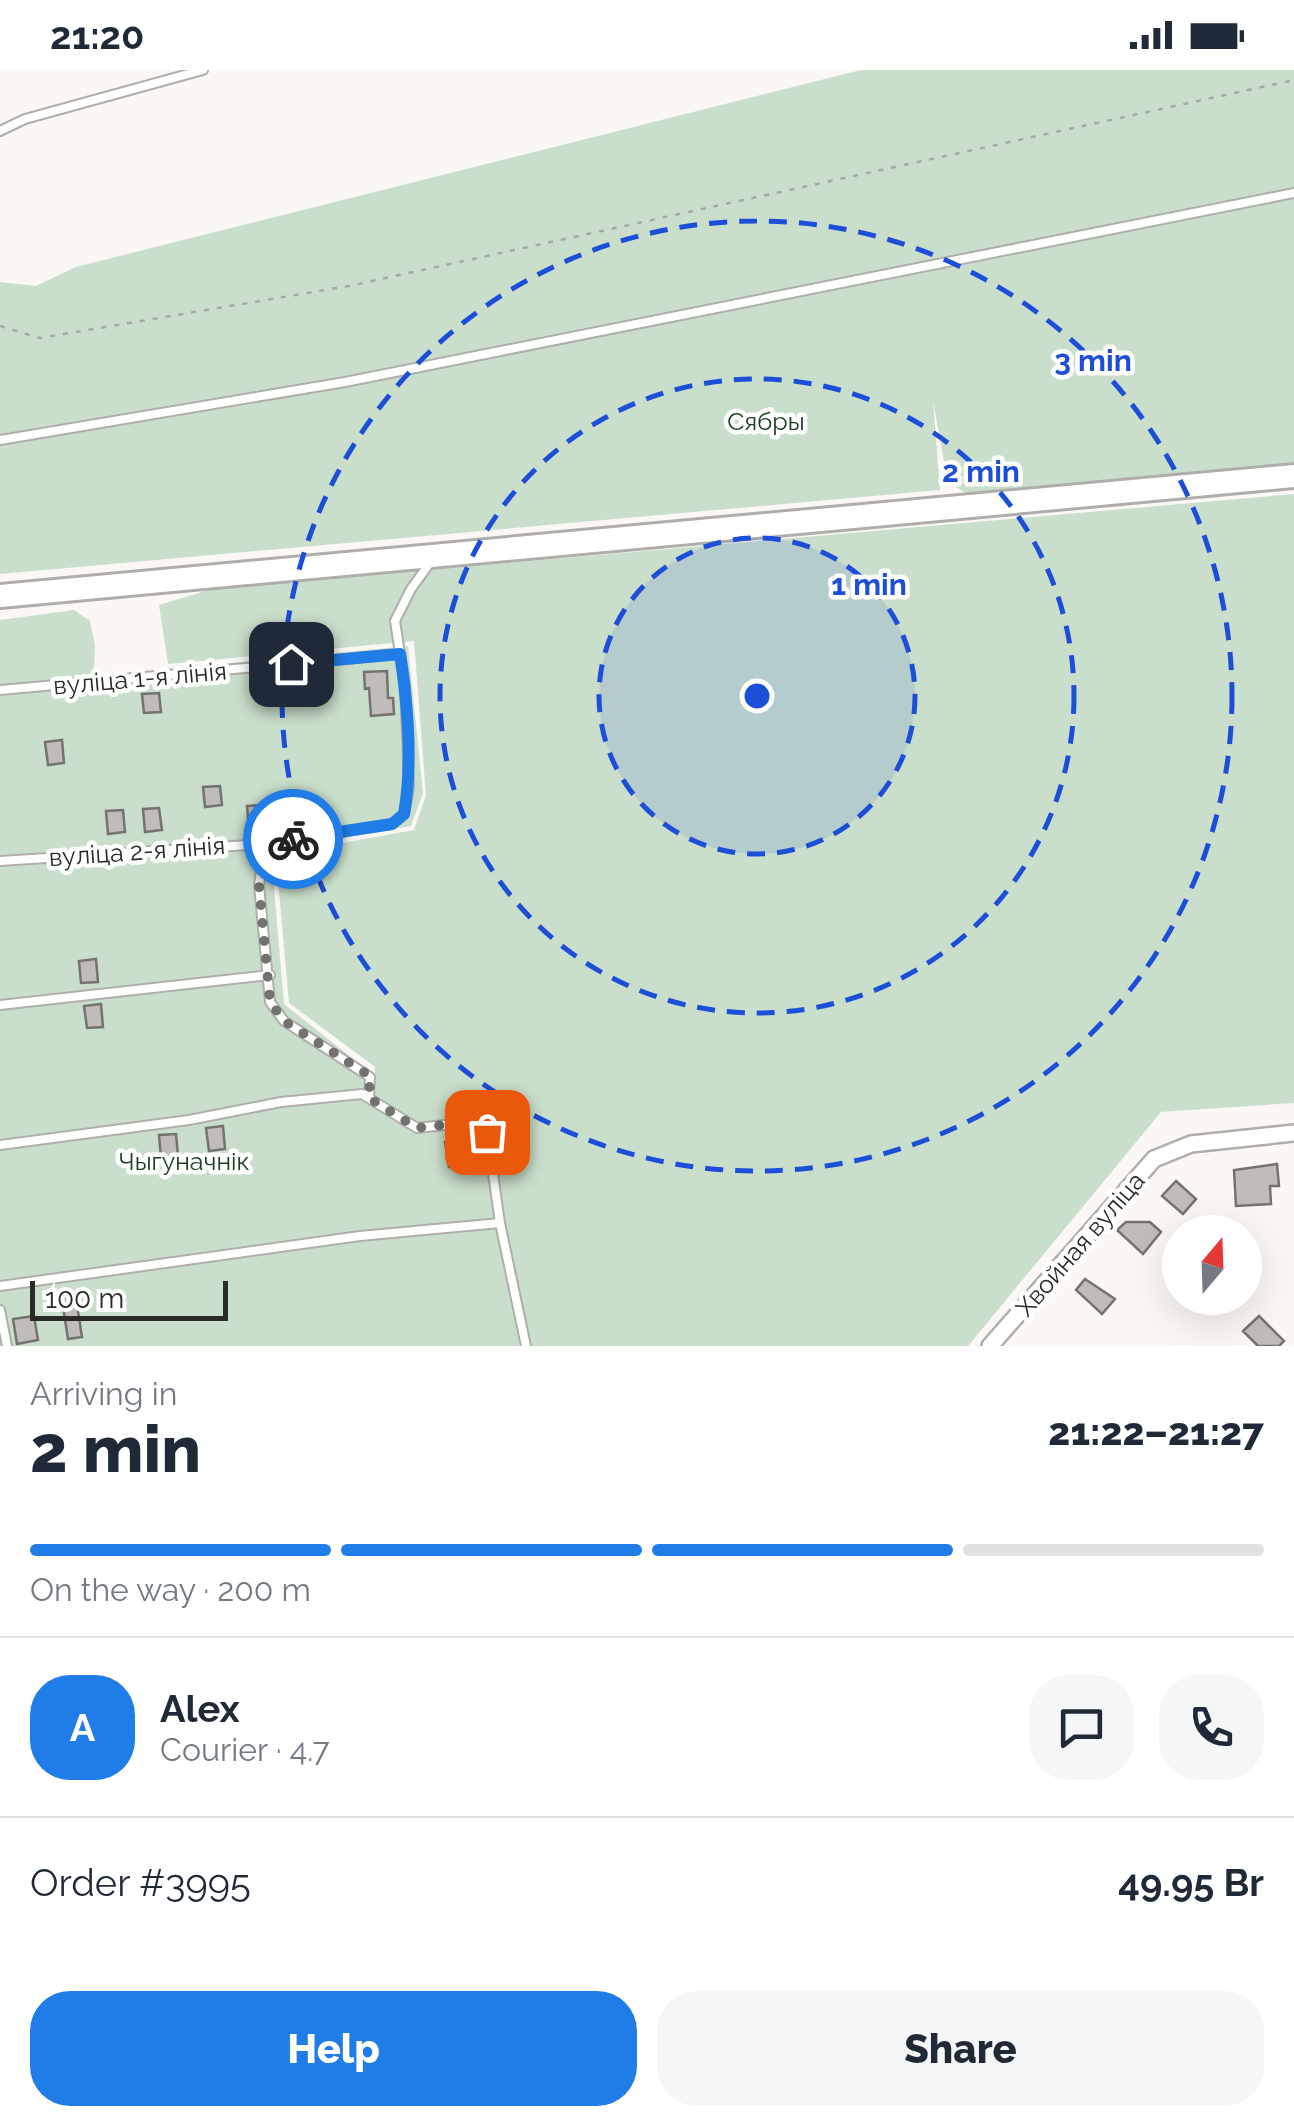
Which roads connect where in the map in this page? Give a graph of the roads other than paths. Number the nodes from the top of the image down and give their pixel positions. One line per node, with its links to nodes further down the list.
1 (202, 70): 2 (lane)
2 (0, 130)
3 (1294, 193): 4 (lane)
4 (0, 440)
5 (1294, 476): 6 (main road)
6 (435, 556): 7 (main road); 8 (lane)
7 (0, 596)
8 (400, 654): 9 (lane, вуліца 1-я лінія); 10 (lane, вуліца 2-я лінія)
9 (0, 690)
10 (265, 844): 11 (lane, вуліца 2-я лінія); 12 (lane)
11 (0, 861)
12 (270, 975): 13 (lane); 14 (lane)
13 (0, 1005)
14 (369, 1098): 16 (lane); 17 (lane)
15 (1294, 1133): 22 (street, Хвойная вуліца)
16 (0, 1145)
17 (500, 1223): 18 (lane); 21 (lane)
18 (0, 1286)
19 (0, 1310): 20 (lane)
20 (7, 1346)
21 (526, 1346)
22 (990, 1346)

